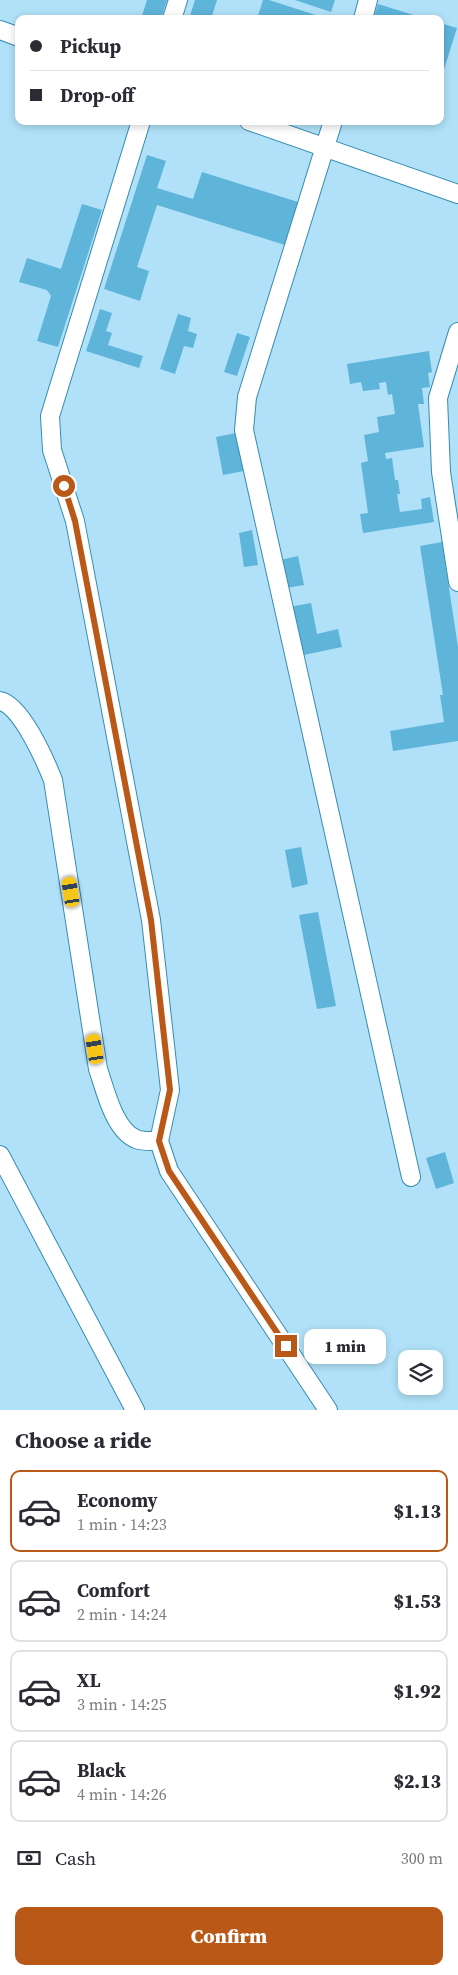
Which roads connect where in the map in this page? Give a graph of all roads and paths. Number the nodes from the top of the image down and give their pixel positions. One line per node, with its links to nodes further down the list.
1 (178, 0): 3 (street)
2 (368, 0): 4 (street)
3 (173, 15)
4 (364, 15)
5 (0, 30): 6 (street)
6 (15, 36)
7 (140, 125): 15 (street)
8 (260, 125): 10 (street)
9 (331, 125): 10 (street)
10 (325, 148): 11 (street); 17 (street)
11 (458, 194)
12 (458, 332): 13 (street)
13 (458, 582)
14 (0, 701): 15 (street)
15 (159, 1141): 19 (street)
16 (0, 1155): 18 (street)
17 (411, 1177)
18 (135, 1410)
19 (328, 1410)

